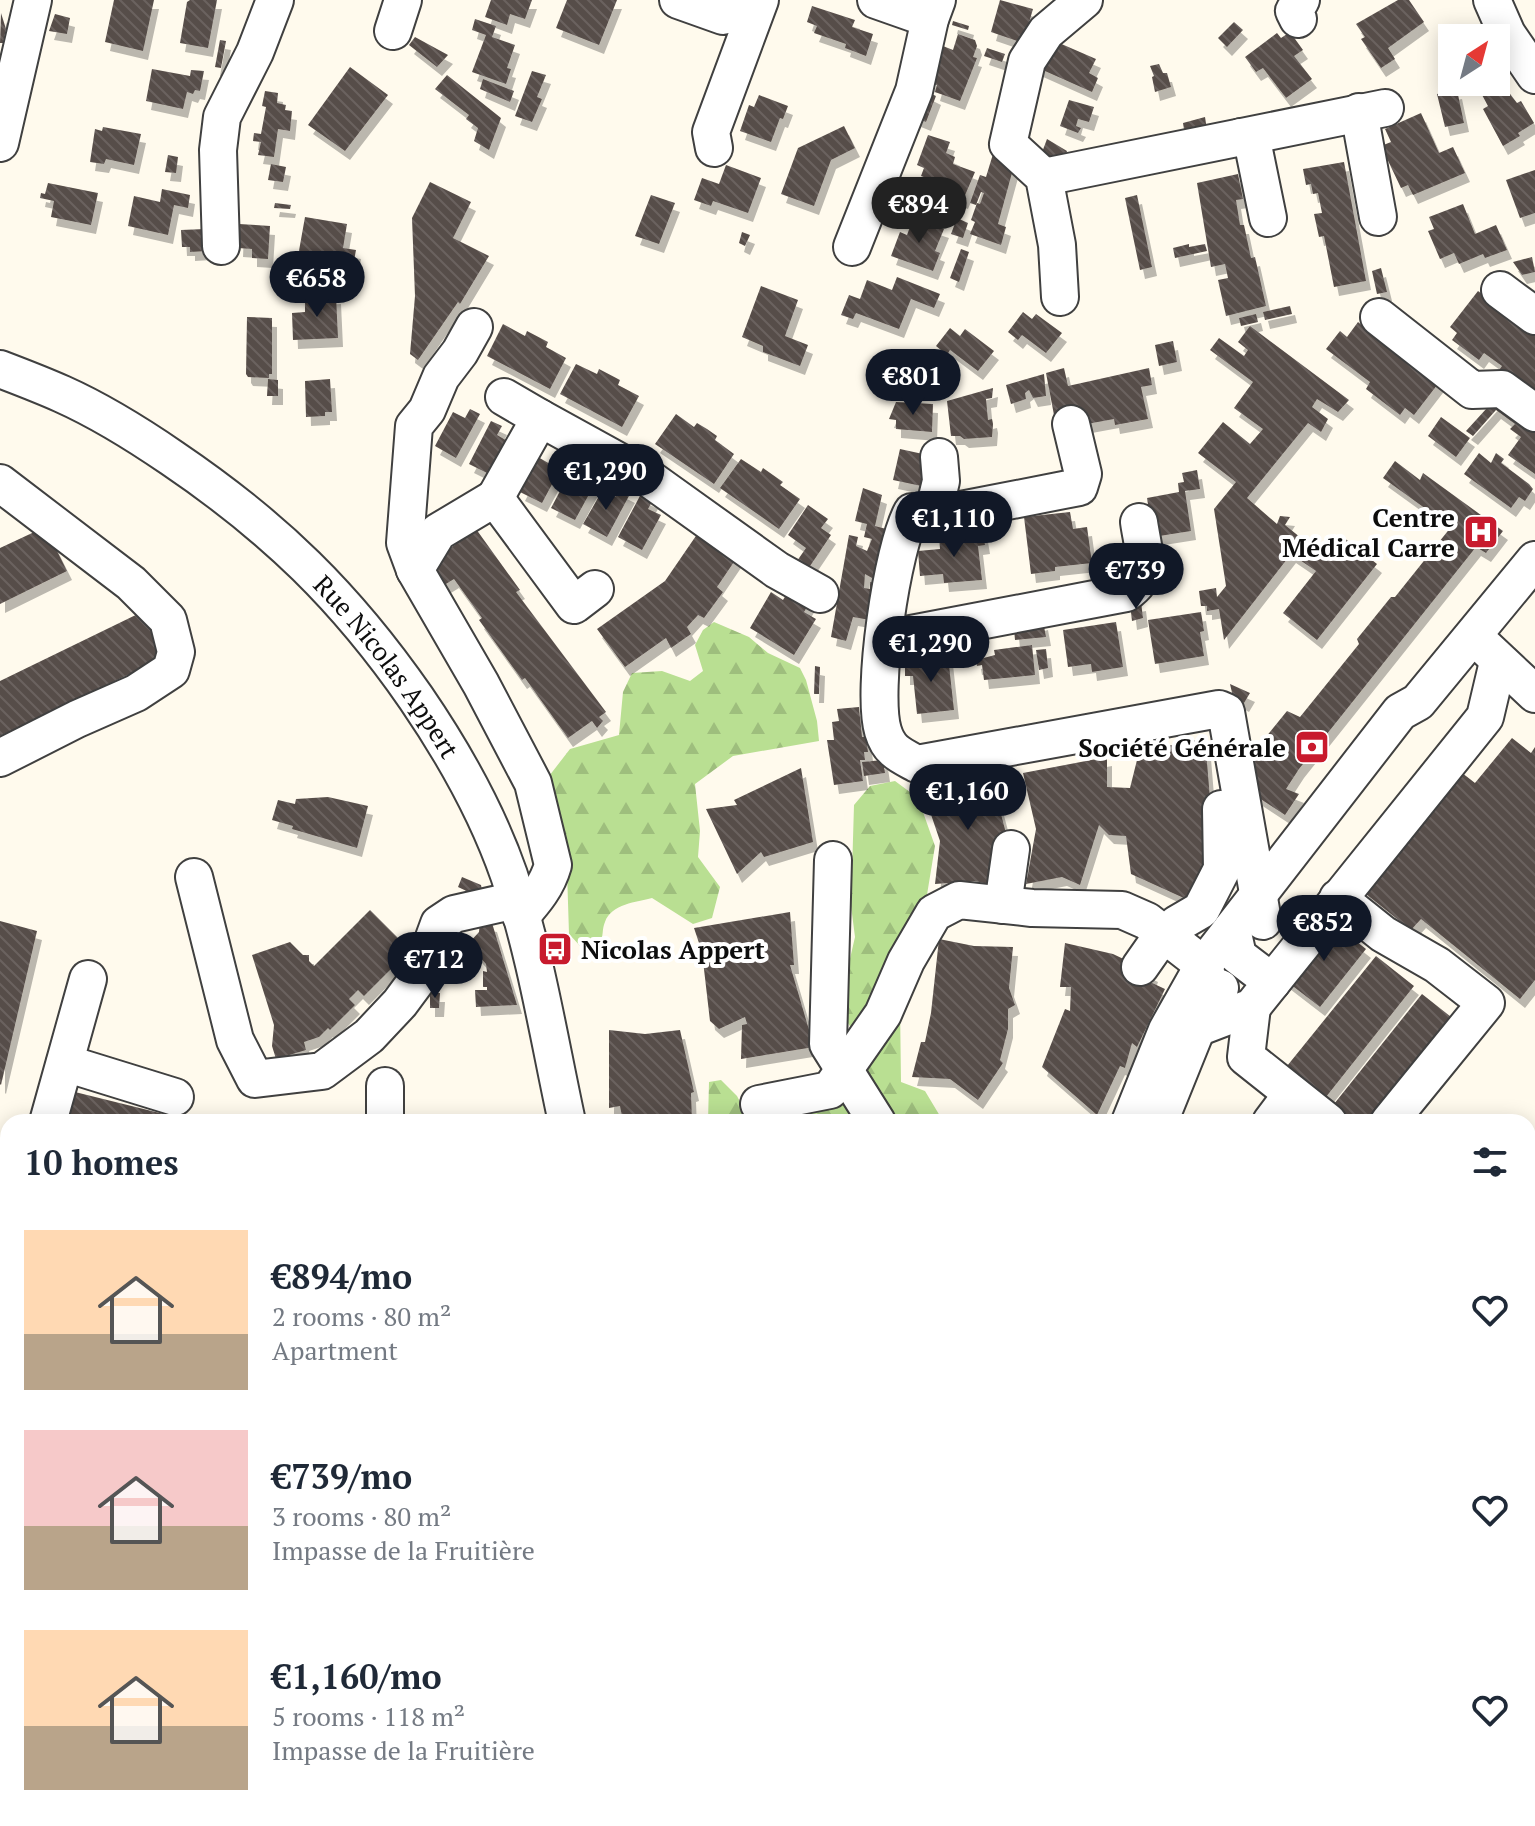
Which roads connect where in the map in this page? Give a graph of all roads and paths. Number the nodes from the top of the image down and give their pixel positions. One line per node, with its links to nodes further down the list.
1 (33, 0): 14 (street)
2 (275, 0): 19 (street)
3 (678, 0): 4 (street)
4 (739, 0)
5 (760, 0): 15 (street)
6 (876, 0): 10 (street)
7 (1084, 0): 16 (street)
8 (1492, 0): 12 (street)
9 (1508, 0): 11 (street)
10 (934, 9): 20 (street)
11 (1535, 44)
12 (1535, 74)
13 (1241, 137): 16 (street); 17 (street); 18 (street)
14 (0, 143)
15 (714, 148)
16 (1044, 177): 22 (street)
17 (1378, 217)
18 (1268, 218)
19 (221, 246)
20 (852, 247)
21 (1500, 290): 23 (street)
22 (1060, 297)
23 (1535, 316)
24 (1379, 317): 28 (street)
25 (474, 327): 36 (street)
26 (0, 369): 49 (street, Rue Nicolas Appert)
27 (504, 397): 29 (street)
28 (1535, 413)
29 (540, 418): 33 (street); 39 (street)
30 (1071, 424): 34 (street)
31 (939, 457): 34 (street)
32 (0, 483): 44 (street)
33 (495, 498): 36 (street); 38 (street)
34 (919, 518): 41 (street)
35 (1139, 522): 41 (street)
36 (418, 543): 49 (street)
37 (1535, 560): 40 (street)
38 (595, 589)
39 (820, 594)
40 (1472, 633): 42 (street); 52 (street)
41 (885, 639): 52 (street)
42 (1498, 662): 43 (street); 50 (street)
43 (1535, 694)
44 (0, 758)
45 (1221, 809): 53 (street)
46 (1011, 849): 51 (street)
47 (833, 860): 61 (street)
48 (194, 877): 49 (street)
49 (515, 896): 68 (street, Rue Nicolas Appert)
50 (1338, 898): 54 (street); 73 (street)
51 (1003, 905): 53 (street); 61 (street)
52 (1258, 912): 54 (street); 57 (street); 58 (street)
53 (1166, 935): 55 (street); 57 (street)
54 (1298, 948): 58 (street)
55 (1140, 967)
56 (88, 979): 60 (street)
57 (1209, 980): 59 (street); 70 (street)
58 (1262, 994): 59 (street); 65 (street)
59 (1197, 1028): 71 (street)
60 (65, 1063): 63 (street); 66 (street)
61 (843, 1069): 64 (street); 69 (street)
62 (385, 1086): 67 (street)
63 (175, 1097)
64 (759, 1104)
65 (1282, 1108): 72 (street)
66 (50, 1114)
67 (385, 1114)
68 (565, 1114)
69 (872, 1114)
70 (1133, 1114)
71 (1162, 1114)
72 (1302, 1114)
73 (1396, 1114)

